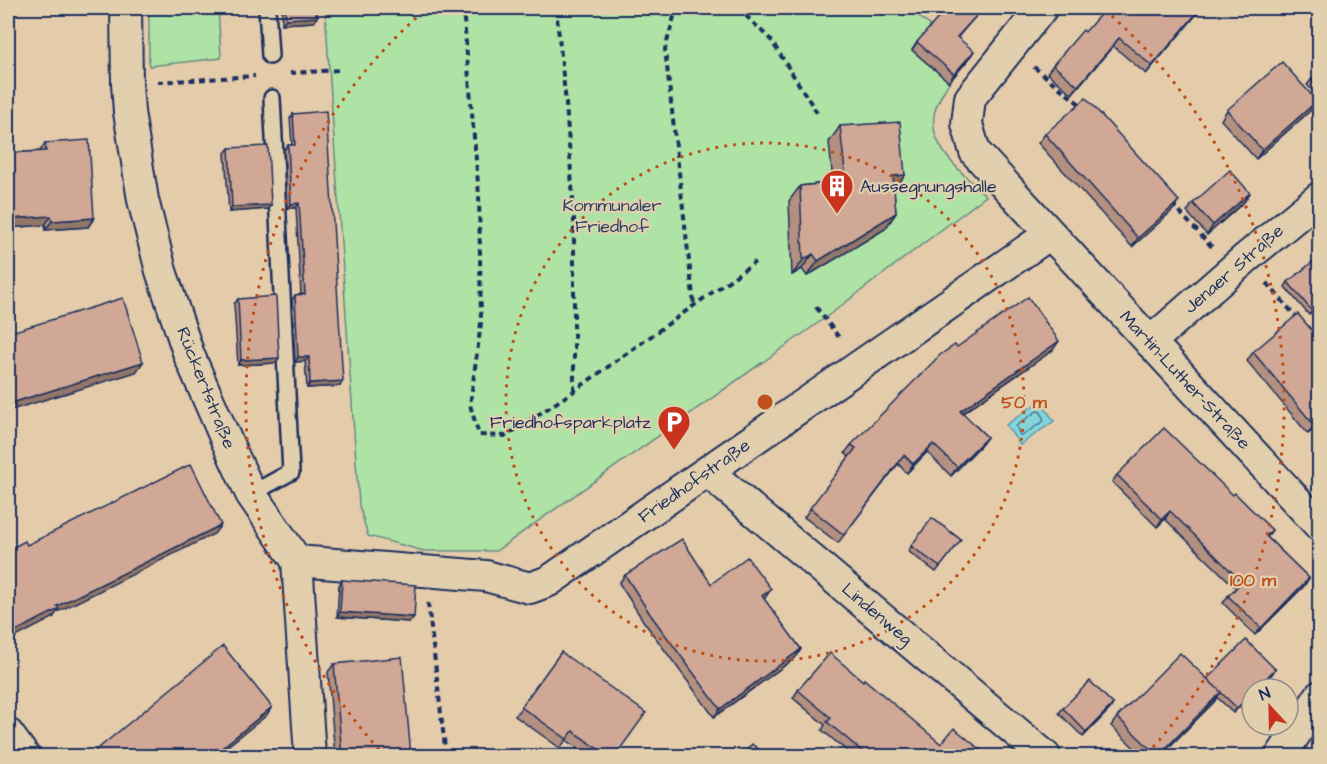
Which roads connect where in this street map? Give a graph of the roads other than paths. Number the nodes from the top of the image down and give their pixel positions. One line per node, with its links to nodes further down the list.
1 (126, 8): 10 (street, Rückertstraße)
2 (267, 8): 4 (lane)
3 (1042, 8): 7 (street, Martin-Luther-Straße)
4 (270, 56)
5 (272, 98): 10 (lane)
6 (1320, 197): 8 (street, Jenaer Straße)
7 (1050, 234): 8 (street, Martin-Luther-Straße); 9 (street, Friedhofstraße)
8 (1150, 342): 11 (street, Martin-Luther-Straße)
9 (708, 472): 12 (street, Friedhofstraße); 17 (street, Lindenweg)
10 (251, 494): 12 (street, Rückertstraße)
11 (1320, 526)
12 (297, 561): 16 (street)
13 (1320, 696): 18 (street)
14 (8, 734): 15 (street)
15 (24, 756)
16 (310, 756)
17 (1046, 756)
18 (1281, 756)

